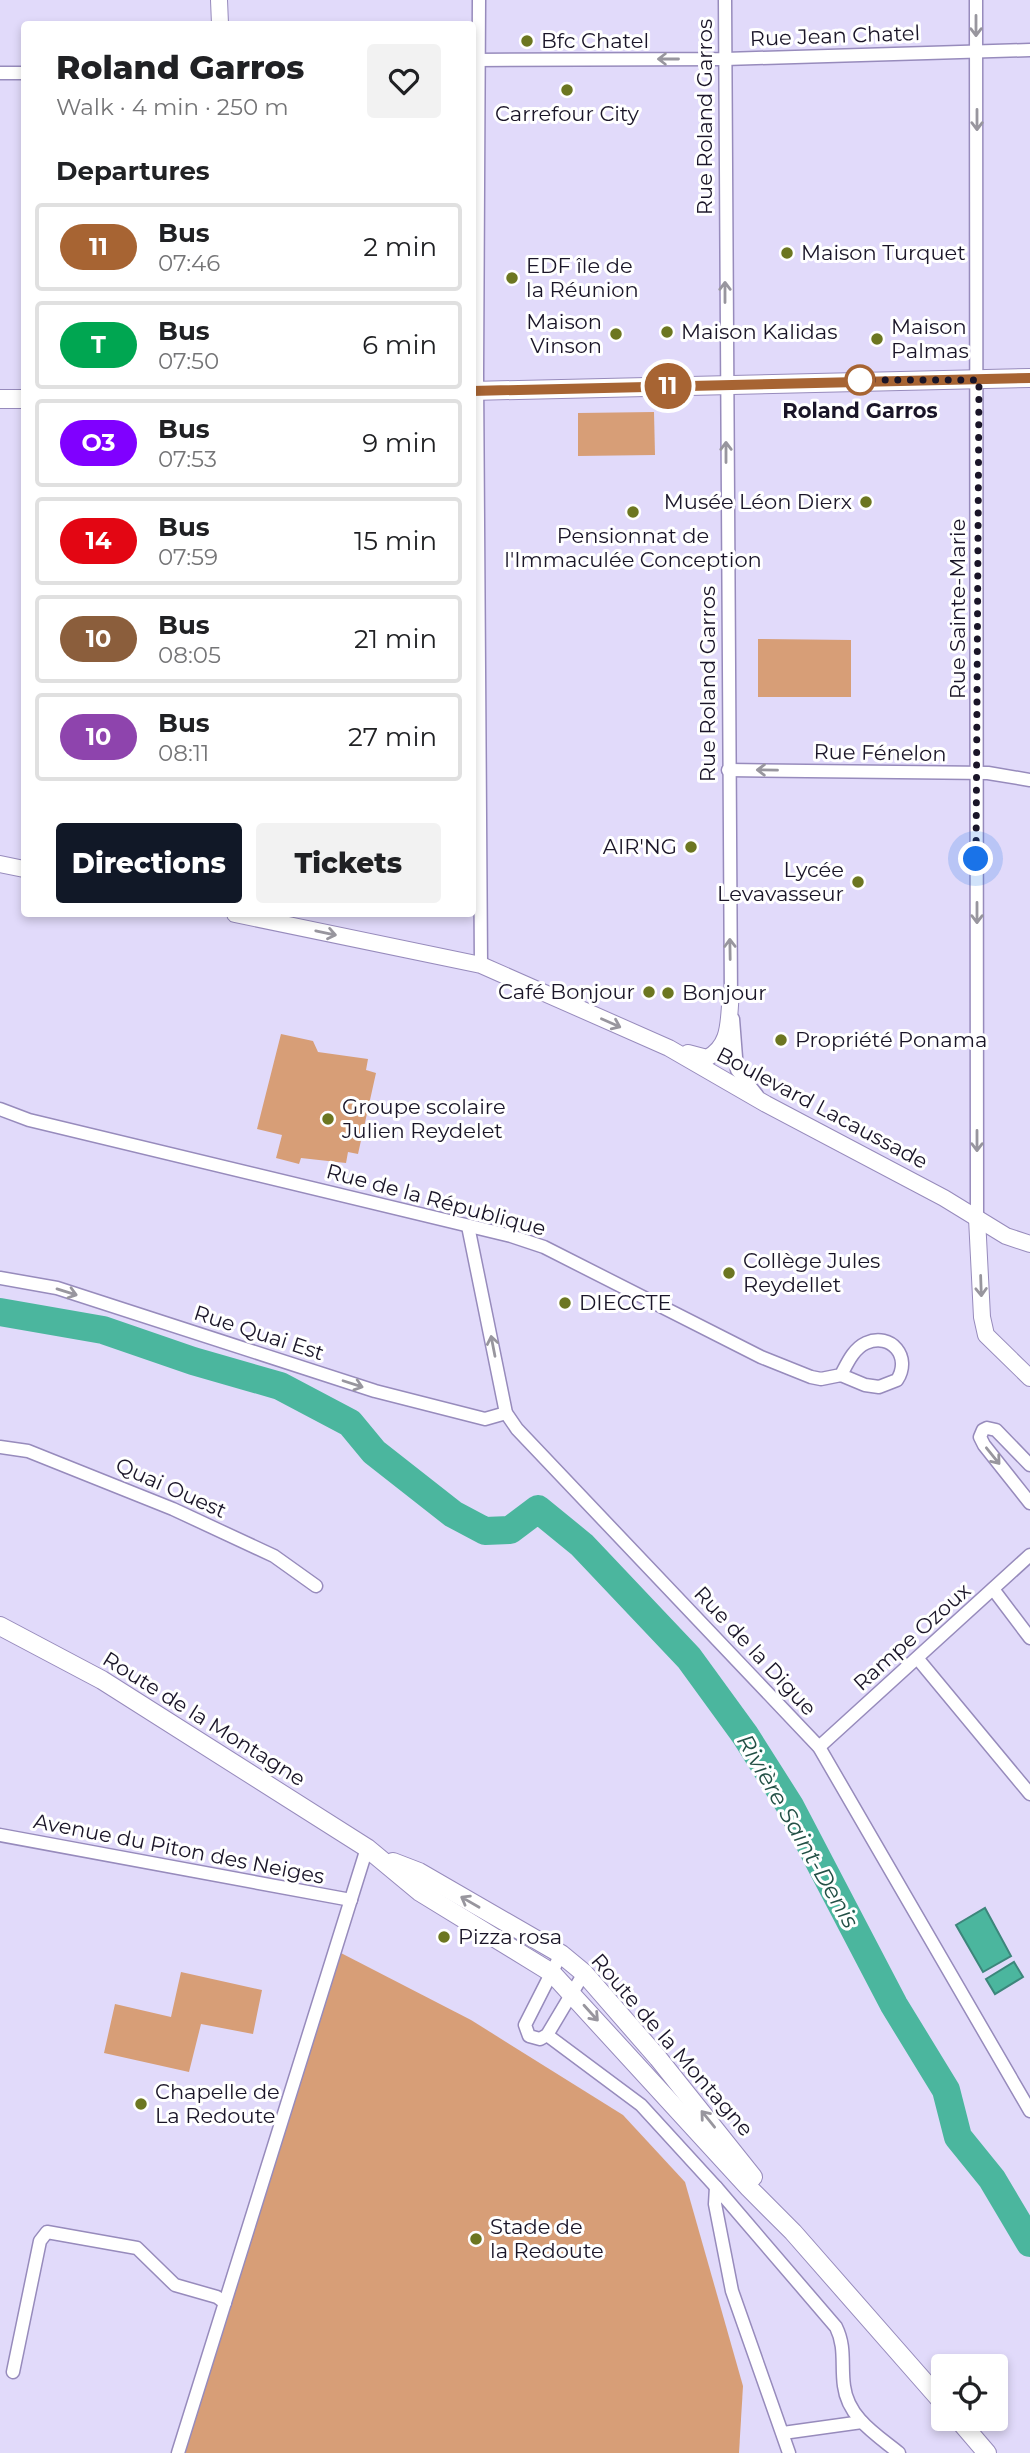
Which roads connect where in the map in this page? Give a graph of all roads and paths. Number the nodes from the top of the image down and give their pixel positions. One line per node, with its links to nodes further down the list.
1 (219, 0): 5 (street)
2 (479, 0): 9 (street)
3 (725, 0): 8 (street, Rue Roland Garros)
4 (976, 0): 7 (street, Rue Sainte-Marie, one-way to 7)
5 (220, 21)
6 (1030, 50): 7 (street, Rue Jean Chatel)
7 (976, 51): 8 (street, Rue Jean Chatel); 13 (street, Rue Sainte-Marie, one-way to 13)
8 (725, 59): 9 (street, Rue Jean Chatel, one-way to 9); 14 (street, Rue Roland Garros, one-way to 8)
9 (476, 60)
10 (21, 73): 11 (street)
11 (0, 74)
12 (1030, 378): 13 (main road)
13 (979, 380): 14 (main road); 20 (street, Rue Sainte-Marie)
14 (725, 384): 15 (main road); 19 (street, Rue Roland Garros, one-way to 14)
15 (476, 391)
16 (0, 399): 17 (main road)
17 (21, 399)
18 (476, 487): 25 (street)
19 (728, 770): 20 (street, Rue Fénelon, one-way to 19); 26 (street, Rue Roland Garros, one-way to 19)
20 (976, 773): 21 (street, Rue Fénelon); 30 (street, Rue Sainte-Marie, one-way to 30)
21 (1030, 780)
22 (0, 864): 23 (street)
23 (21, 868)
24 (249, 917): 25 (street, Boulevard Lacaussade, one-way to 25)
25 (481, 965): 27 (street, Boulevard Lacaussade, one-way to 27)
26 (731, 994): 27 (street); 28 (street, Rue Roland Garros)
27 (668, 1048): 28 (street, Boulevard Lacaussade)
28 (766, 1104): 30 (street, Boulevard Lacaussade)
29 (0, 1109): 31 (street, Rue de la République)
30 (977, 1218): 32 (street, Boulevard Lacaussade); 33 (street)
31 (468, 1226): 36 (street, Rue de la République); 38 (street, Rue de la Digue, one-way to 31)
32 (1006, 1236): 33 (street); 34 (street)
33 (979, 1239): 37 (street, one-way to 37)
34 (1030, 1244)
35 (0, 1278): 38 (street, Rue Quai Est, one-way to 38)
36 (842, 1375): 36 (street, Rue de la République)
37 (1030, 1378)
38 (506, 1413): 48 (street, Rue de la Digue)
39 (0, 1447): 43 (street, Quai Ouest)
40 (1030, 1465): 41 (street, one-way to 41)
41 (1030, 1503)
42 (1030, 1555): 44 (street, Rampe Ozoux)
43 (316, 1586)
44 (993, 1589): 46 (street); 47 (street, Rampe Ozoux)
45 (0, 1626): 51 (main road, Route de la Montagne)
46 (1030, 1638)
47 (918, 1659): 48 (street, Rampe Ozoux); 49 (street)
48 (819, 1747): 58 (street, Rue de la Digue)
49 (1030, 1794)
50 (0, 1835): 52 (street, Avenue du Piton des Neiges)
51 (374, 1853): 52 (street); 53 (main road, Route de la Montagne, one-way to 51); 54 (main road, Route de la Montagne)
52 (351, 1900): 61 (street)
53 (561, 1954): 54 (street); 55 (main road, Route de la Montagne)
54 (552, 1973): 56 (main road, Route de la Montagne); 57 (street)
55 (584, 1973): 56 (street); 60 (main road, Route de la Montagne, one-way to 55)
56 (573, 1992): 57 (street); 60 (main road, Route de la Montagne, one-way to 60)
57 (547, 2035): 59 (street)
58 (1030, 2111)
59 (716, 2187): 64 (street); 66 (street)
60 (793, 2232): 63 (main road, Route de la Montagne)
61 (225, 2303): 62 (street); 67 (street)
62 (13, 2372)
63 (931, 2389)
64 (862, 2423): 66 (street); 69 (street)
65 (969, 2431): 70 (main road)
66 (783, 2433): 68 (street)
67 (178, 2453)
68 (789, 2453)
69 (899, 2453)
70 (988, 2453)

